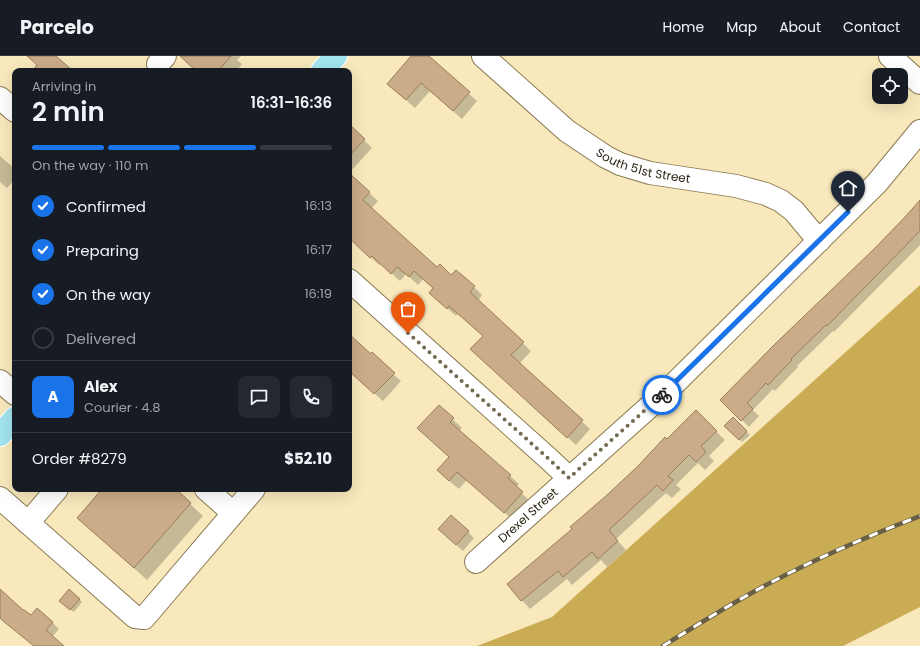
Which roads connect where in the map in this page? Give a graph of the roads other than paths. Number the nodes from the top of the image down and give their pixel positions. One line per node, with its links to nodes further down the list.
1 (336, 56): 4 (main road)
2 (483, 56): 9 (street, South 51st Street)
3 (890, 56): 5 (street)
4 (325, 68)
5 (920, 83)
6 (0, 98): 7 (street)
7 (12, 108)
8 (920, 131): 9 (street, Drexel Street)
9 (819, 241): 15 (street, Drexel Street)
10 (352, 283): 15 (street)
11 (0, 380): 12 (street)
12 (12, 391)
13 (12, 421): 14 (main road)
14 (0, 435)
15 (569, 478): 22 (street, Drexel Street)
16 (54, 492): 21 (street)
17 (210, 492): 20 (street)
18 (252, 492): 20 (street)
19 (0, 498): 21 (street)
20 (234, 513): 21 (street)
21 (28, 523)
22 (476, 562)

